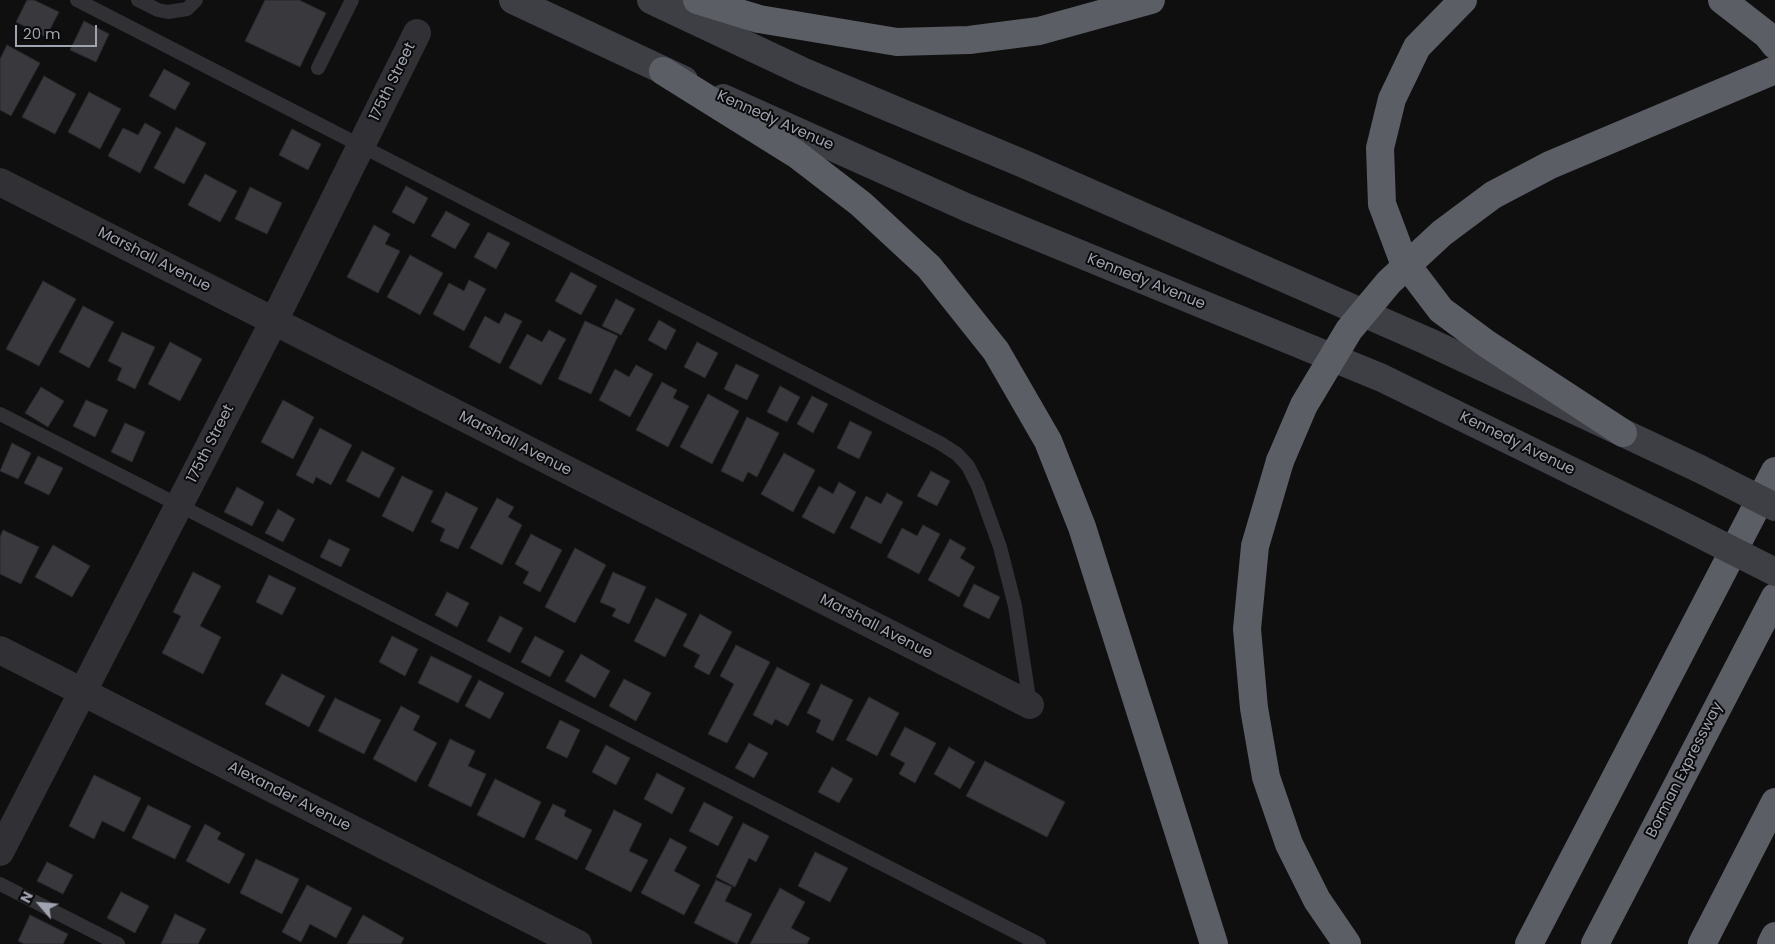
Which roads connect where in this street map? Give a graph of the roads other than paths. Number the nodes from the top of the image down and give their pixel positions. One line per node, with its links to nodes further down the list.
1 (77, 0): 16 (lane)
2 (138, 0): 3 (lane)
3 (196, 0)
4 (352, 0): 13 (lane)
5 (513, 0): 15 (main road, Kennedy Avenue)
6 (651, 0): 20 (main road)
7 (697, 0): 8 (highway)
8 (1151, 0)
9 (1463, 0): 20 (highway)
10 (1722, 0): 12 (highway)
11 (417, 33): 16 (street, 175th Street)
12 (1775, 44)
13 (318, 68)
14 (1775, 70): 37 (highway, bridge)
15 (663, 71): 24 (main road, Kennedy Avenue, bridge); 36 (highway)
16 (362, 145): 18 (street, 175th Street); 28 (lane)
17 (0, 182): 18 (street, Marshall Avenue)
18 (274, 322): 22 (street, 175th Street); 28 (street, Marshall Avenue)
19 (0, 414): 22 (lane)
20 (1623, 434): 23 (main road, bridge)
21 (1775, 471): 38 (highway)
22 (179, 506): 27 (street, 175th Street); 35 (lane)
23 (1775, 507)
24 (1775, 572)
25 (1775, 596): 39 (highway, Borman Expressway)
26 (0, 650): 27 (street, Alexander Avenue)
27 (82, 692): 30 (street, 175th Street); 34 (street, Alexander Avenue)
28 (1030, 705)
29 (1775, 802): 40 (highway)
30 (0, 852)
31 (0, 884): 33 (lane)
32 (1775, 936): 41 (highway)
33 (118, 944)
34 (578, 944)
35 (1039, 944)
36 (1214, 944)
37 (1347, 944)
38 (1529, 944)
39 (1595, 944)
40 (1702, 944)
41 (1771, 944)

